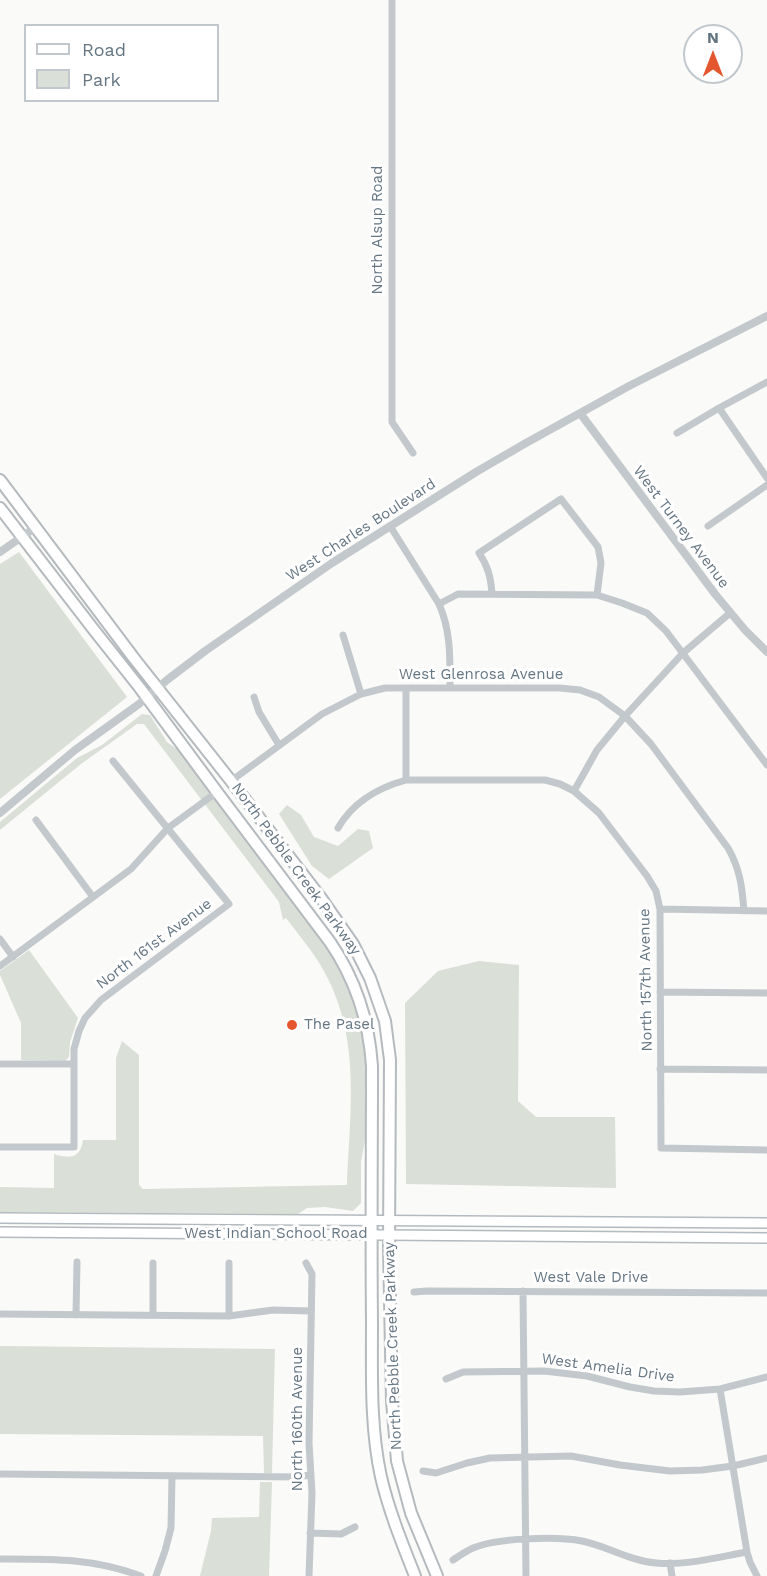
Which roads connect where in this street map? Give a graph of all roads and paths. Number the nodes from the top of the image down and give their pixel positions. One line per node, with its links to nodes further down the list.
1 (392, 0): 7 (street, North Alsup Road)
2 (767, 315): 5 (street, West Charles Boulevard)
3 (767, 382): 4 (street)
4 (718, 408): 6 (street); 8 (street)
5 (580, 413): 12 (street, West Charles Boulevard); 20 (street, West Turney Avenue)
6 (677, 432)
7 (413, 453)
8 (767, 478)
9 (0, 480): 14 (main road, North Pebble Creek Parkway)
10 (767, 485): 13 (street)
11 (0, 508): 15 (main road, North Pebble Creek Parkway)
12 (390, 526): 19 (street); 25 (street, West Charles Boulevard)
13 (708, 526)
14 (36, 527): 15 (street); 25 (main road, North Pebble Creek Parkway)
15 (21, 537): 16 (street); 29 (main road, North Pebble Creek Parkway)
16 (0, 552)
17 (492, 594): 18 (street); 18 (street); 19 (street)
18 (597, 595): 23 (street)
19 (439, 604): 24 (street)
20 (730, 613): 22 (street, West Turney Avenue); 23 (street)
21 (343, 635): 27 (street)
22 (767, 652)
23 (683, 653): 30 (street); 33 (street)
24 (450, 687): 26 (street, West Glenrosa Avenue); 30 (street, West Glenrosa Avenue)
25 (158, 688): 29 (street, West Charles Boulevard); 35 (main road, North Pebble Creek Parkway)
26 (406, 688): 27 (street, West Glenrosa Avenue); 34 (street)
27 (361, 694): 31 (street, West Glenrosa Avenue)
28 (254, 696): 31 (street)
29 (147, 697): 37 (main road, North Pebble Creek Parkway); 38 (street, West Charles Boulevard)
30 (625, 716): 36 (street); 44 (street, West Glenrosa Avenue)
31 (279, 746): 35 (street, West Glenrosa Avenue)
32 (113, 762): 40 (street, North 161st Avenue)
33 (767, 765)
34 (406, 780): 36 (street, North 157th Avenue); 41 (street, North 157th Avenue)
35 (231, 781): 51 (main road, North Pebble Creek Parkway)
36 (574, 791): 43 (street, North 157th Avenue)
37 (217, 792): 40 (street); 52 (main road, North Pebble Creek Parkway)
38 (0, 813)
39 (36, 820): 42 (street)
40 (168, 828): 42 (street); 54 (street, North 161st Avenue)
41 (338, 828)
42 (93, 897): 47 (street)
43 (660, 909): 44 (street); 49 (street, North 157th Avenue)
44 (744, 911): 45 (street)
45 (767, 911)
46 (0, 939): 47 (street)
47 (13, 957): 48 (street)
48 (0, 966)
49 (660, 992): 50 (street); 55 (street, North 157th Avenue)
50 (767, 993)
51 (377, 996): 52 (main road); 61 (main road, North Pebble Creek Parkway)
52 (360, 1001): 60 (main road, North Pebble Creek Parkway)
53 (0, 1064): 54 (street)
54 (74, 1065): 57 (street, North 161st Avenue)
55 (660, 1069): 56 (street); 58 (street, North 157th Avenue)
56 (767, 1070)
57 (0, 1147)
58 (767, 1149)
59 (0, 1218): 60 (main road, West Indian School Road)
60 (371, 1221): 61 (main road, West Indian School Road); 64 (main road, North Pebble Creek Parkway)
61 (389, 1221): 62 (main road, West Indian School Road); 65 (main road, North Pebble Creek Parkway)
62 (767, 1223)
63 (0, 1232): 64 (main road, West Indian School Road)
64 (371, 1235): 65 (main road, West Indian School Road); 100 (main road, North Pebble Creek Parkway)
65 (389, 1235): 66 (main road, West Indian School Road); 101 (main road, North Pebble Creek Parkway)
66 (767, 1238)
67 (77, 1262): 76 (street)
68 (153, 1263): 77 (street)
69 (229, 1263): 78 (street)
70 (306, 1263): 74 (street, North 160th Avenue)
71 (524, 1291): 72 (street, West Vale Drive); 73 (street, West Vale Drive); 79 (street)
72 (414, 1292)
73 (767, 1293)
74 (311, 1311): 78 (street); 88 (street, North 160th Avenue)
75 (0, 1314): 76 (street)
76 (76, 1315): 77 (street)
77 (153, 1315): 78 (street)
78 (229, 1316)
79 (524, 1372): 81 (street, West Amelia Drive); 82 (street, West Amelia Drive); 83 (street)
80 (767, 1377): 82 (street, West Amelia Drive)
81 (446, 1379)
82 (720, 1389): 85 (street)
83 (525, 1456): 85 (street); 86 (street); 92 (street)
84 (767, 1458): 85 (street)
85 (733, 1466): 93 (street)
86 (423, 1471)
87 (0, 1474): 89 (street)
88 (310, 1475): 89 (street); 91 (street, North 160th Avenue)
89 (172, 1476): 98 (street)
90 (355, 1527): 91 (street)
91 (310, 1533): 99 (street, North 160th Avenue)
92 (525, 1539): 95 (street); 96 (street); 102 (street)
93 (747, 1552): 96 (street); 104 (street)
94 (0, 1559): 97 (street)
95 (453, 1560)
96 (670, 1563): 103 (street)
97 (141, 1576)
98 (156, 1576)
99 (309, 1576)
100 (415, 1576)
101 (437, 1576)
102 (526, 1576)
103 (672, 1576)
104 (757, 1576)

